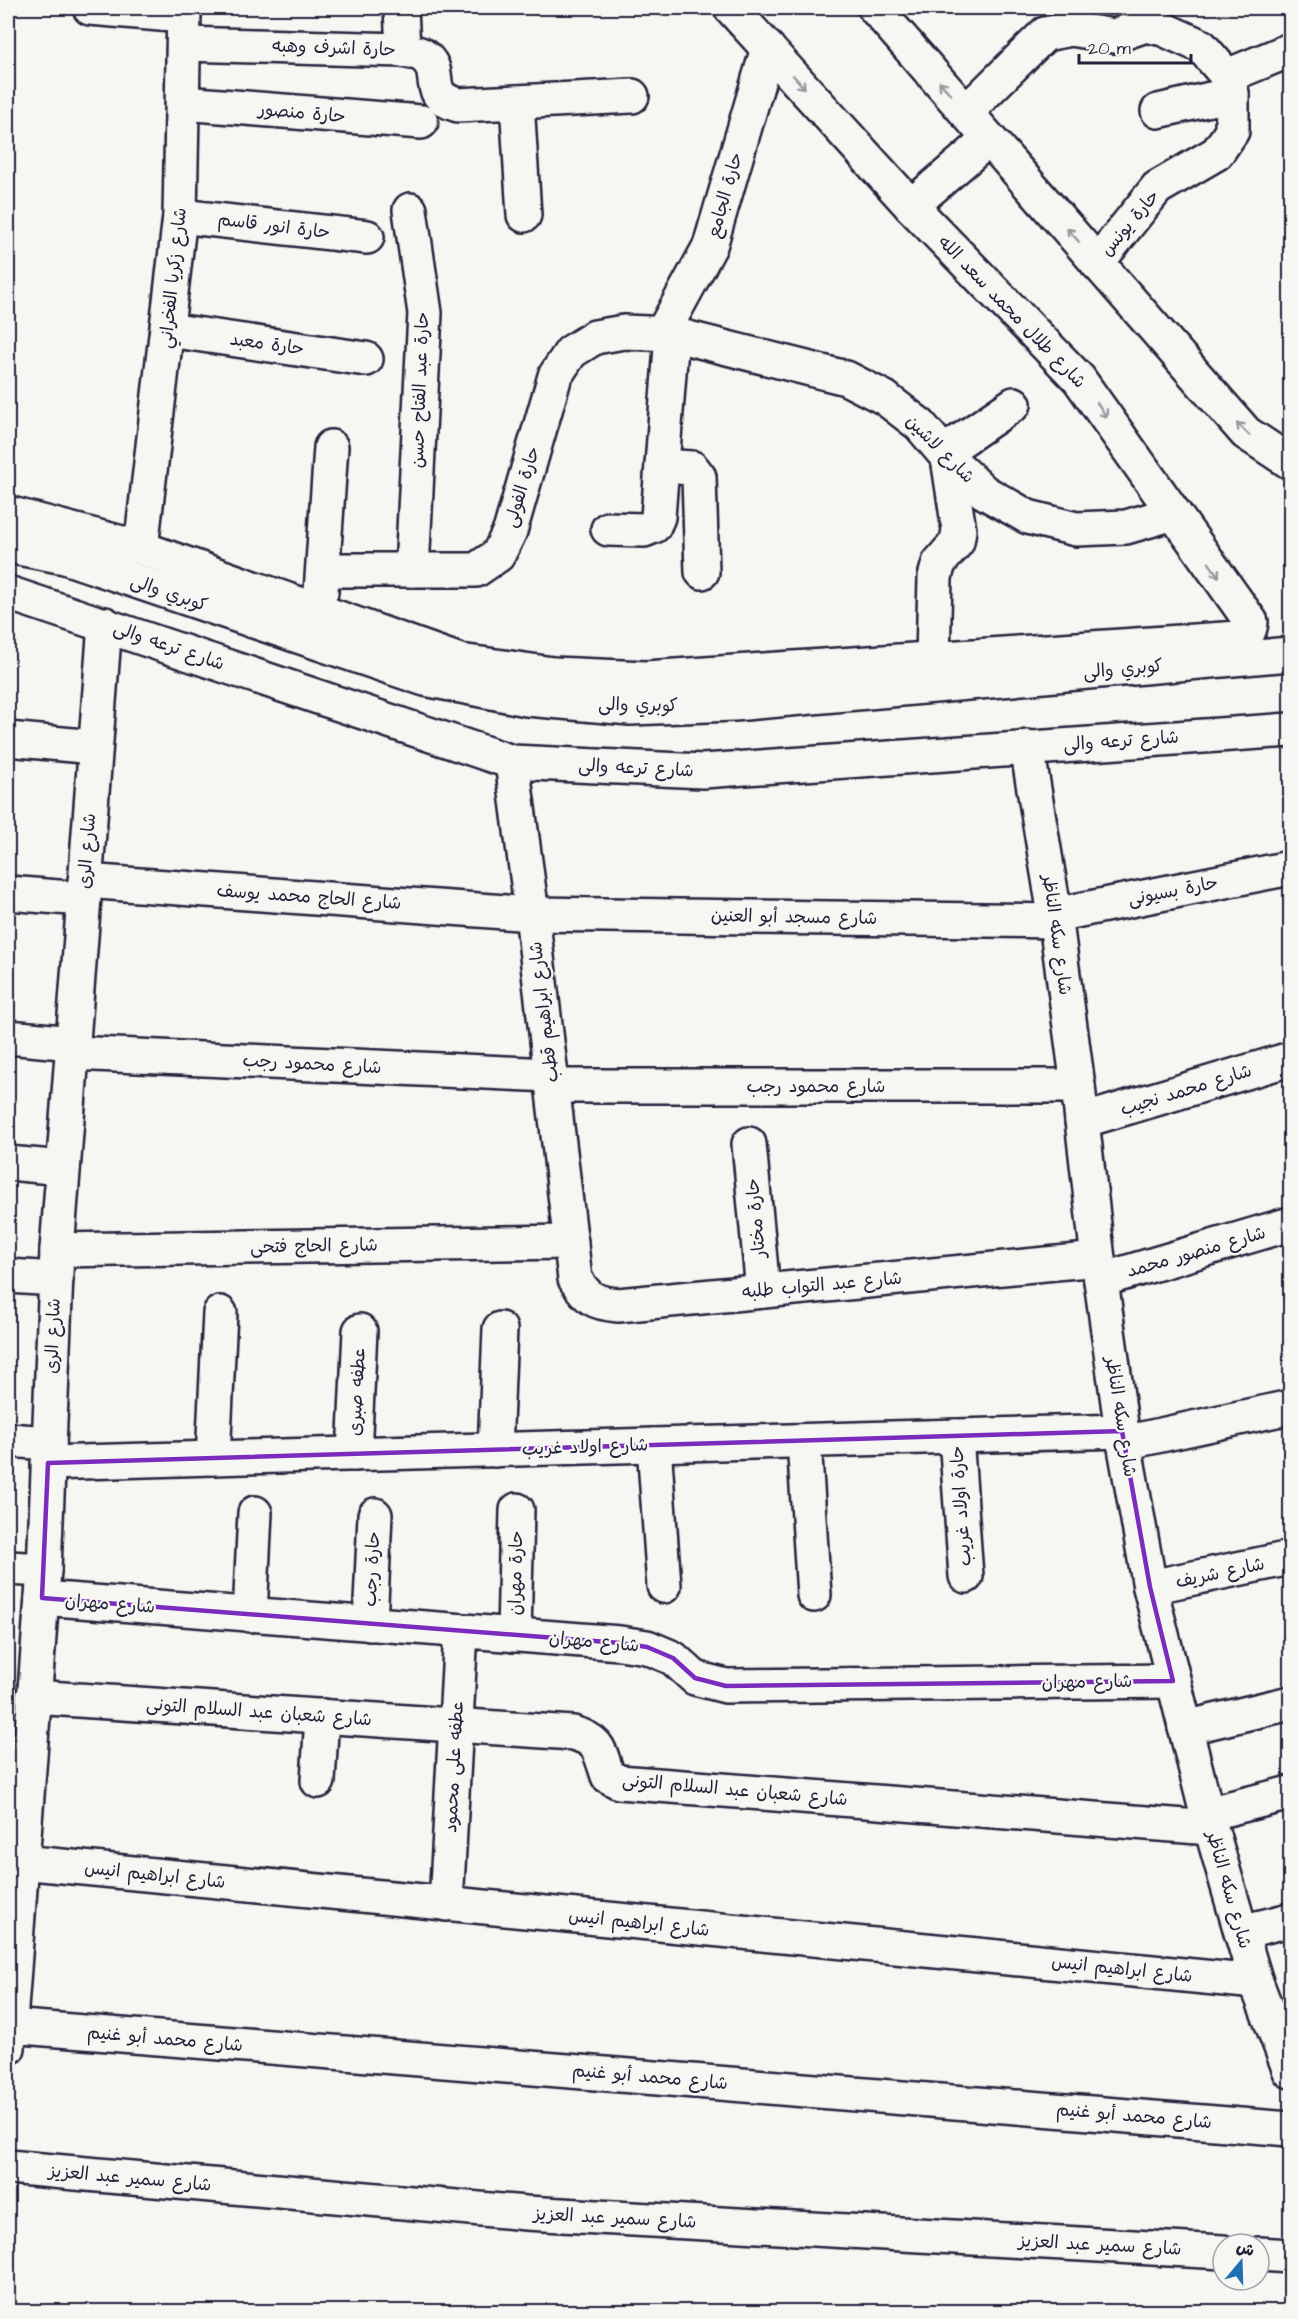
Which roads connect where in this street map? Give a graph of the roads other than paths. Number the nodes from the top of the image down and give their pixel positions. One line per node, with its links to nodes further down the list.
1 (90, 8): 5 (street, حارة اشرف وهبه)
2 (401, 8): 7 (street)
3 (731, 8): 6 (street, شارع طلال محمد سعد الله)
4 (875, 8): 14 (street, one-way to 4)
5 (184, 22): 7 (street, حارة اشرف وهبه); 12 (street, شارع زكريا الفخراني)
6 (768, 48): 17 (street, شارع طلال محمد سعد الله, one-way to 17); 24 (street, حارة الجامع)
7 (403, 50): 11 (street, حارة اشرف وهبه)
8 (1290, 50): 9 (street)
9 (1229, 85): 13 (street); 14 (street); 22 (street, حارة يونس)
10 (632, 96): 11 (street, حارة اشرف وهبه)
11 (517, 102): 19 (street)
12 (183, 103): 15 (street, حارة منصور); 20 (street, شارع زكريا الفخراني)
13 (1158, 111)
14 (966, 112): 16 (street)
15 (421, 122)
16 (989, 139): 17 (street); 22 (street, one-way to 16)
17 (911, 206): 32 (street, شارع طلال محمد سعد الله, one-way to 32)
18 (410, 210): 38 (street, حارة عبد الفتاح حسن)
19 (524, 215)
20 (180, 216): 21 (street, حارة انور قاسم); 23 (street, شارع زكريا الفخراني)
21 (367, 237)
22 (1097, 263): 29 (street, one-way to 22)
23 (168, 330): 25 (street, حارة معبد); 35 (street, شارع زكريا الفخراني)
24 (667, 334): 28 (street, شارع لاشين); 30 (street); 38 (street, حارة الفولى)
25 (366, 359)
26 (1014, 404): 28 (street)
27 (331, 447): 37 (street)
28 (946, 455): 32 (street, شارع لاشين); 44 (street)
29 (1290, 462)
30 (662, 466): 33 (street); 39 (street)
31 (8, 513): 35 (street)
32 (1174, 513): 44 (street, شارع طلال محمد سعد الله, one-way to 44)
33 (608, 529)
34 (8, 546): 43 (street, كوبري والى)
35 (141, 548): 41 (street)
36 (8, 551): 45 (street, كوبري والى)
37 (323, 570): 38 (street, حارة الفولى); 41 (street)
38 (412, 570)
39 (702, 572)
40 (8, 592): 42 (street, شارع ترعه والى)
41 (319, 610): 44 (street)
42 (105, 624): 48 (street, شارع الرى); 50 (street, شارع ترعه والى)
43 (1290, 654)
44 (933, 660)
45 (1290, 667)
46 (1290, 730): 49 (street, شارع ترعه والى)
47 (8, 739): 48 (street)
48 (94, 747): 52 (street, شارع الرى)
49 (1027, 747): 50 (street, شارع ترعه والى); 55 (street, شارع سكه الناظر)
50 (512, 762): 54 (street, شارع ابراهيم قطب)
51 (1290, 868): 55 (street, حارة بسيونى)
52 (84, 890): 53 (street, شارع الحاج محمد يوسف); 54 (street, شارع الحاج محمد يوسف); 57 (street, شارع الرى)
53 (8, 892)
54 (532, 914): 55 (street, شارع مسجد أبو العنين); 59 (street, شارع ابراهيم قطب)
55 (1056, 918): 60 (street, شارع سكه الناظر)
56 (8, 1037): 57 (street, شارع محمود رجب)
57 (72, 1048): 59 (street, شارع محمود رجب); 64 (street, شارع الرى)
58 (1290, 1059): 61 (street, شارع محمد نجيب)
59 (552, 1080): 60 (street, شارع محمود رجب); 66 (street, شارع ابراهيم قطب)
60 (1078, 1086): 61 (street, شارع سكه الناظر)
61 (1082, 1121): 68 (street, شارع سكه الناظر)
62 (749, 1144): 70 (street, حارة مختار)
63 (8, 1163): 64 (street)
64 (63, 1168): 67 (street, شارع الرى)
65 (1290, 1224): 68 (street, شارع منصور محمد)
66 (572, 1252): 67 (street, شارع الحاج فتحى); 70 (street, شارع عبد التواب طلبه)
67 (57, 1264): 69 (street, شارع الحاج فتحى); 81 (street, شارع الرى)
68 (1099, 1270): 70 (street, شارع عبد التواب طلبه); 76 (street, شارع سكه الناظر)
69 (8, 1276)
70 (763, 1291)
71 (220, 1314): 83 (street)
72 (500, 1329): 80 (street)
73 (360, 1330): 82 (street, عطفه صبرى)
74 (1290, 1407): 76 (street, شارع اولاد غريب)
75 (956, 1436): 76 (street, شارع اولاد غريب); 78 (street, شارع اولاد غريب); 89 (street, حارة اولاد غريب)
76 (1123, 1437): 92 (street, شارع سكه الناظر)
77 (8, 1440): 81 (street, شارع اولاد غريب)
78 (804, 1441): 79 (street, شارع اولاد غريب); 93 (street)
79 (654, 1445): 80 (street, شارع اولاد غريب); 91 (street)
80 (495, 1450): 82 (street, شارع اولاد غريب)
81 (48, 1453): 83 (street, شارع اولاد غريب); 90 (street, شارع الرى)
82 (354, 1455): 83 (street, شارع اولاد غريب)
83 (213, 1458)
84 (517, 1510): 97 (street, حارة مهران)
85 (255, 1513): 94 (street)
86 (375, 1515): 95 (street, حارة رجب)
87 (1290, 1558): 92 (street, شارع شريف)
88 (8, 1568): 90 (street, شارع مهران)
89 (966, 1576)
90 (43, 1584): 94 (street, شارع مهران); 100 (street, شارع الرى)
91 (664, 1586)
92 (1150, 1587): 98 (street, شارع سكه الناظر)
93 (814, 1595)
94 (250, 1615): 95 (street, شارع مهران)
95 (369, 1624): 96 (street, شارع مهران)
96 (461, 1631): 97 (street, شارع مهران); 102 (street, عطفه على محمود)
97 (514, 1635): 98 (street, شارع مهران)
98 (1173, 1681): 103 (street, شارع سكه الناظر)
99 (1290, 1703): 103 (street)
100 (24, 1709): 101 (street, شارع شعبان عبد السلام التونى); 107 (street, شارع الرى)
101 (322, 1716): 102 (street, شارع شعبان عبد السلام التونى); 104 (street)
102 (456, 1725): 106 (street, شارع شعبان عبد السلام التونى); 108 (street, عطفه على محمود)
103 (1185, 1728): 106 (street, شارع سكه الناظر)
104 (318, 1781)
105 (1290, 1792): 106 (street)
106 (1209, 1821): 110 (street, شارع سكه الناظر)
107 (16, 1865): 108 (street, شارع ابراهيم انيس); 112 (street, شارع الرى)
108 (446, 1904): 111 (street, شارع ابراهيم انيس)
109 (1290, 1920): 110 (street)
110 (1240, 1932): 111 (street, شارع سكه الناظر)
111 (1257, 1982): 113 (street, شارع سكه الناظر)
112 (8, 2022): 114 (street, شارع محمد أبو غنيم)
113 (1290, 2071)
114 (1290, 2129)
115 (8, 2167): 116 (street, شارع سمير عبد العزيز)
116 (1211, 2251)
117 (1271, 2255): 118 (street)
118 (1290, 2256)

